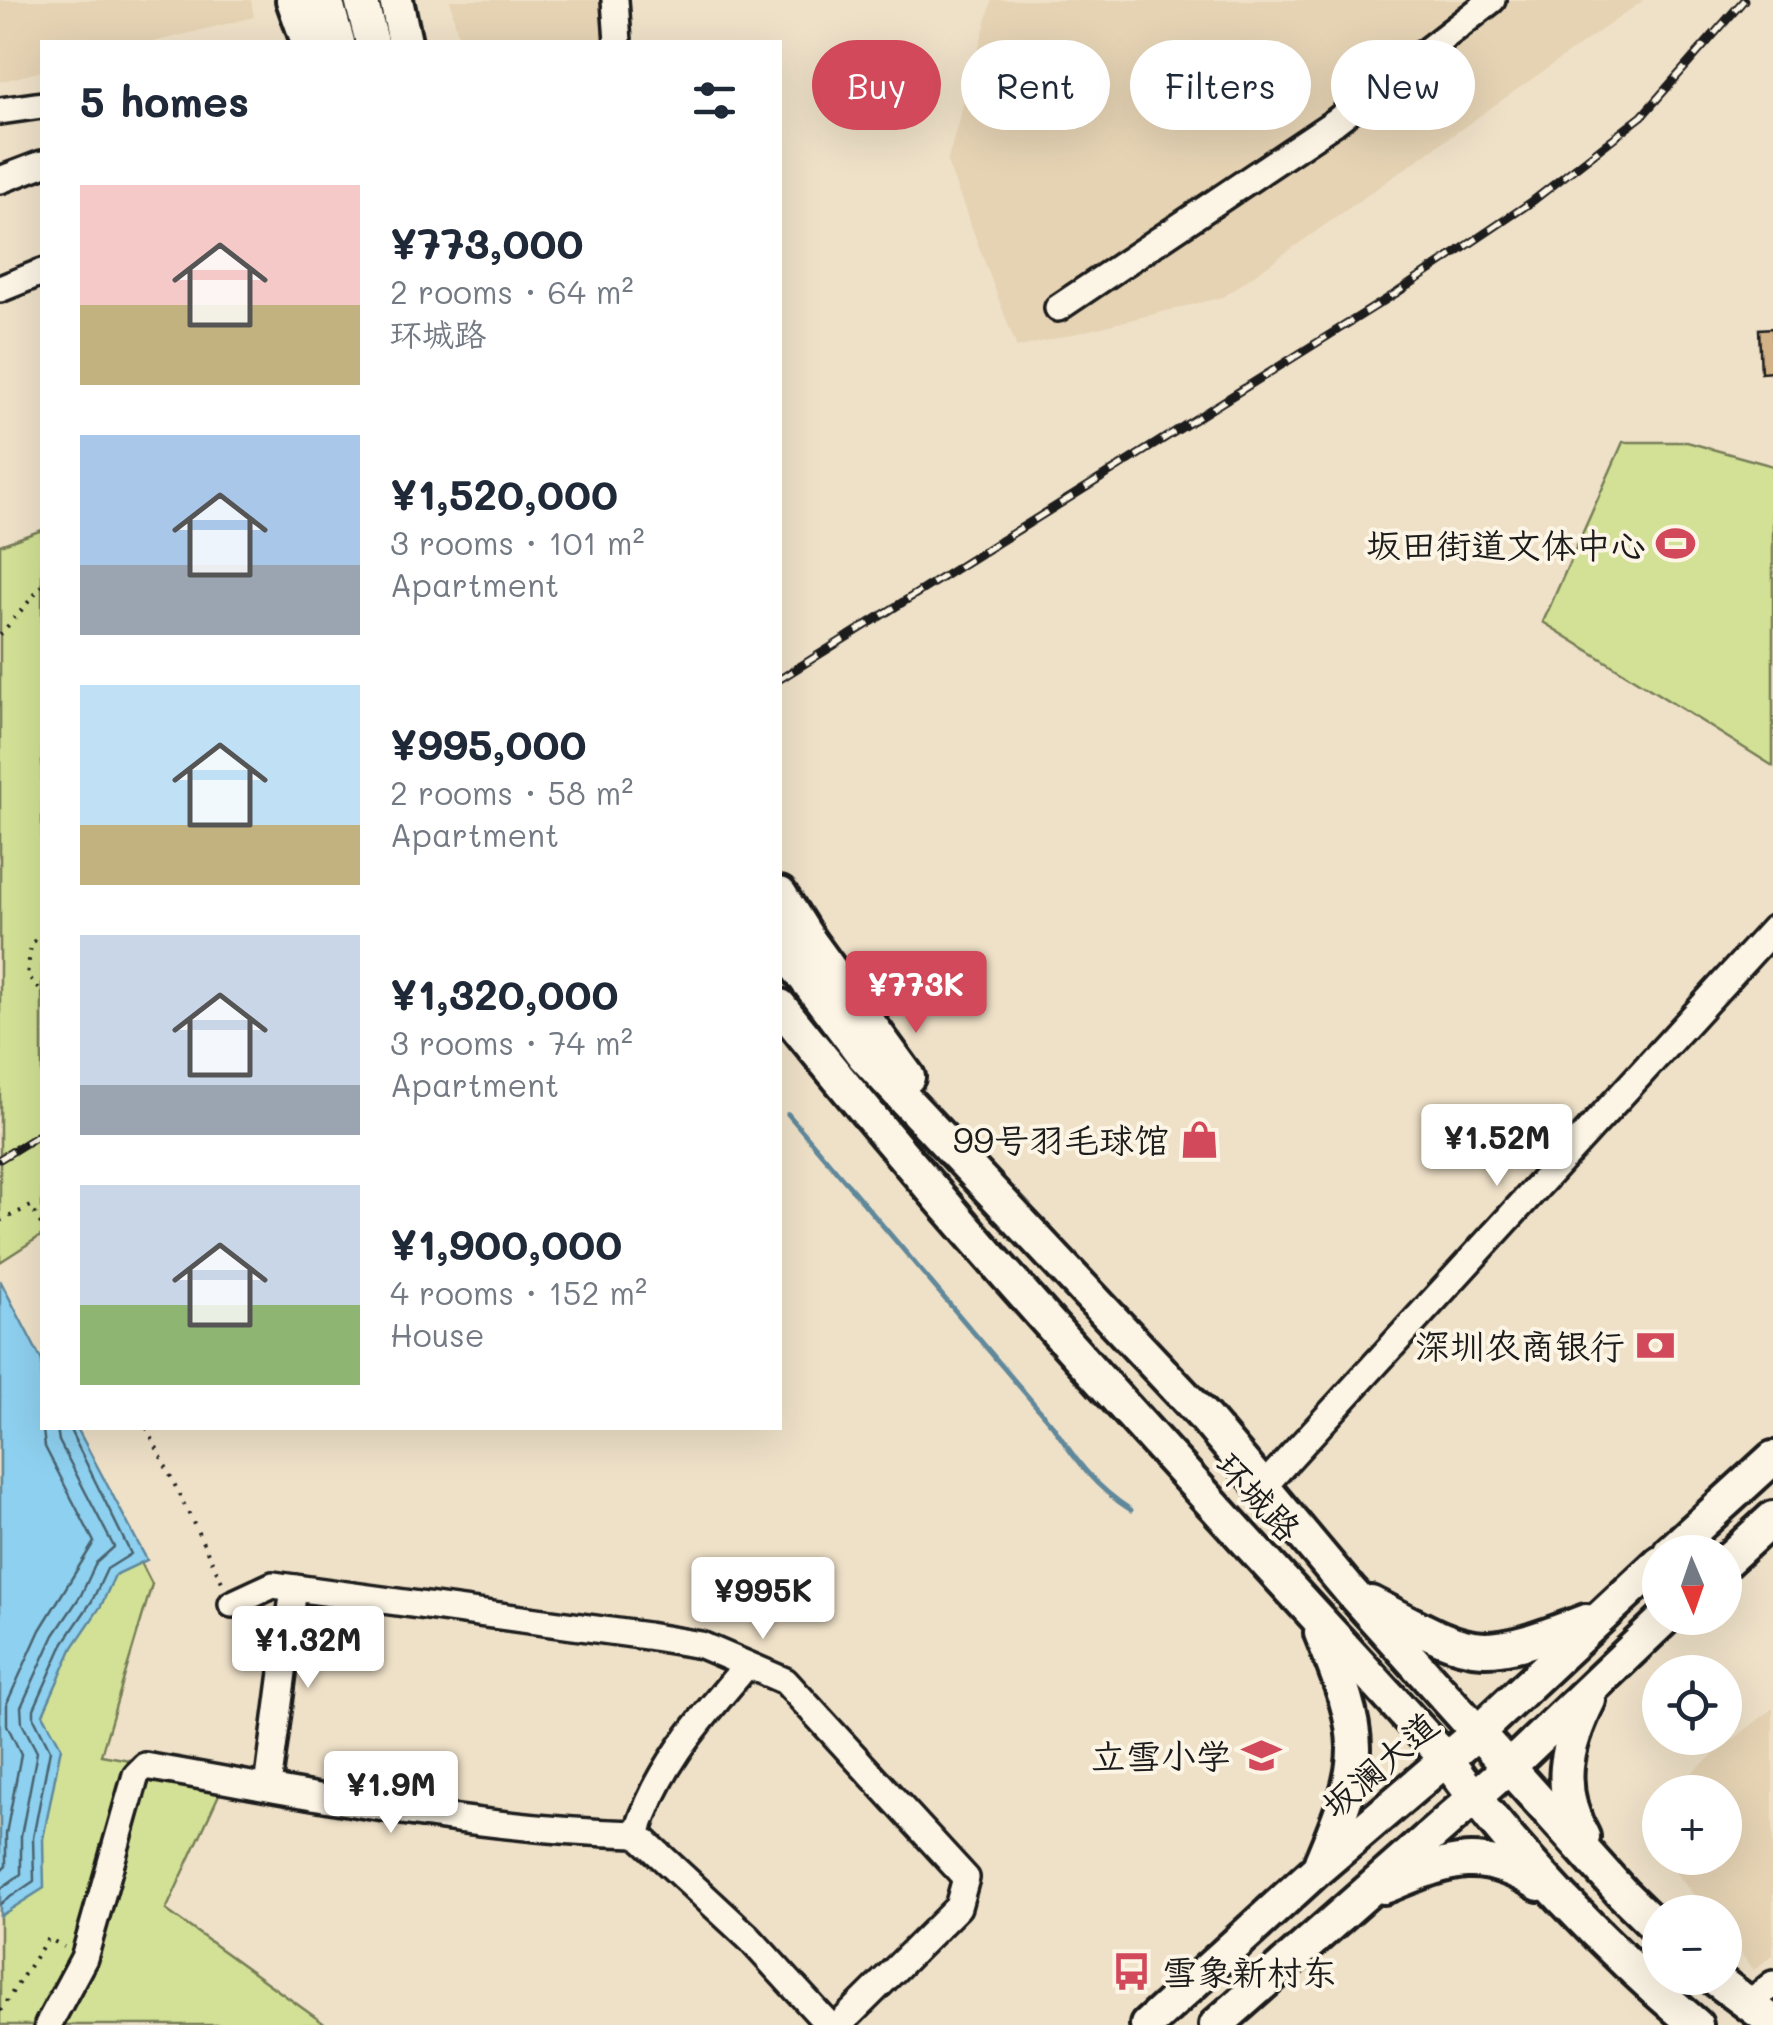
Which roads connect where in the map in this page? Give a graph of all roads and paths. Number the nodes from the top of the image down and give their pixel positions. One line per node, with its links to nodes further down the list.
1 (293, 0): 7 (main road)
2 (326, 0): 8 (main road)
3 (361, 0): 9 (main road)
4 (396, 0): 10 (main road)
5 (615, 0): 11 (street)
6 (1492, 0): 18 (street)
7 (307, 40)
8 (337, 40)
9 (371, 40)
10 (405, 40)
11 (618, 40)
12 (40, 104): 13 (street)
13 (0, 111)
14 (40, 165): 15 (street)
15 (0, 180)
16 (40, 273): 17 (street)
17 (0, 289)
18 (1058, 308)
19 (40, 588): 20 (path)
20 (0, 635)
21 (782, 897): 27 (main road)
22 (1773, 930): 32 (street)
23 (40, 934): 25 (path)
24 (782, 948): 27 (main road, 环城路)
25 (40, 990)
26 (782, 1009): 40 (main road, 环城路)
27 (1006, 1209): 32 (main road, 环城路)
28 (0, 1221): 29 (path)
29 (40, 1222)
30 (149, 1430): 39 (path)
31 (1773, 1458): 34 (main road)
32 (1263, 1487): 38 (main road, 环城路)
33 (1773, 1518): 35 (main road)
34 (1689, 1535)
35 (1742, 1546)
36 (1642, 1579): 41 (main road, 坂澜大道)
37 (294, 1588): 39 (street); 43 (street); 48 (street)
38 (1350, 1592): 41 (main road); 45 (main road, 环城路)
39 (232, 1604)
40 (1312, 1611): 46 (main road, 环城路); 51 (main road)
41 (1604, 1614): 45 (main road, 坂澜大道)
42 (1647, 1635): 44 (main road)
43 (747, 1665): 50 (street); 62 (street)
44 (1602, 1676): 47 (main road); 52 (main road)
45 (1478, 1732): 46 (main road, 坂澜大道); 47 (main road, 环城路)
46 (1445, 1758): 49 (main road, 环城路); 51 (main road, 坂澜大道)
47 (1509, 1767): 49 (main road); 52 (main road, 环城路)
48 (268, 1787): 50 (street); 56 (street)
49 (1472, 1796): 53 (main road); 54 (main road, 环城路)
50 (637, 1834): 61 (street)
51 (1319, 1868): 63 (main road, 坂澜大道)
52 (1603, 1872): 55 (main road, 环城路)
53 (1360, 1896): 54 (main road); 64 (main road)
54 (1572, 1905): 65 (main road, 环城路)
55 (1642, 1912)
56 (84, 1958): 59 (path); 60 (street)
57 (1742, 1992): 58 (main road)
58 (1765, 2004)
59 (0, 2010)
60 (48, 2025)
61 (829, 2025)
62 (838, 2025)
63 (1148, 2025)
64 (1216, 2025)
65 (1696, 2025)

